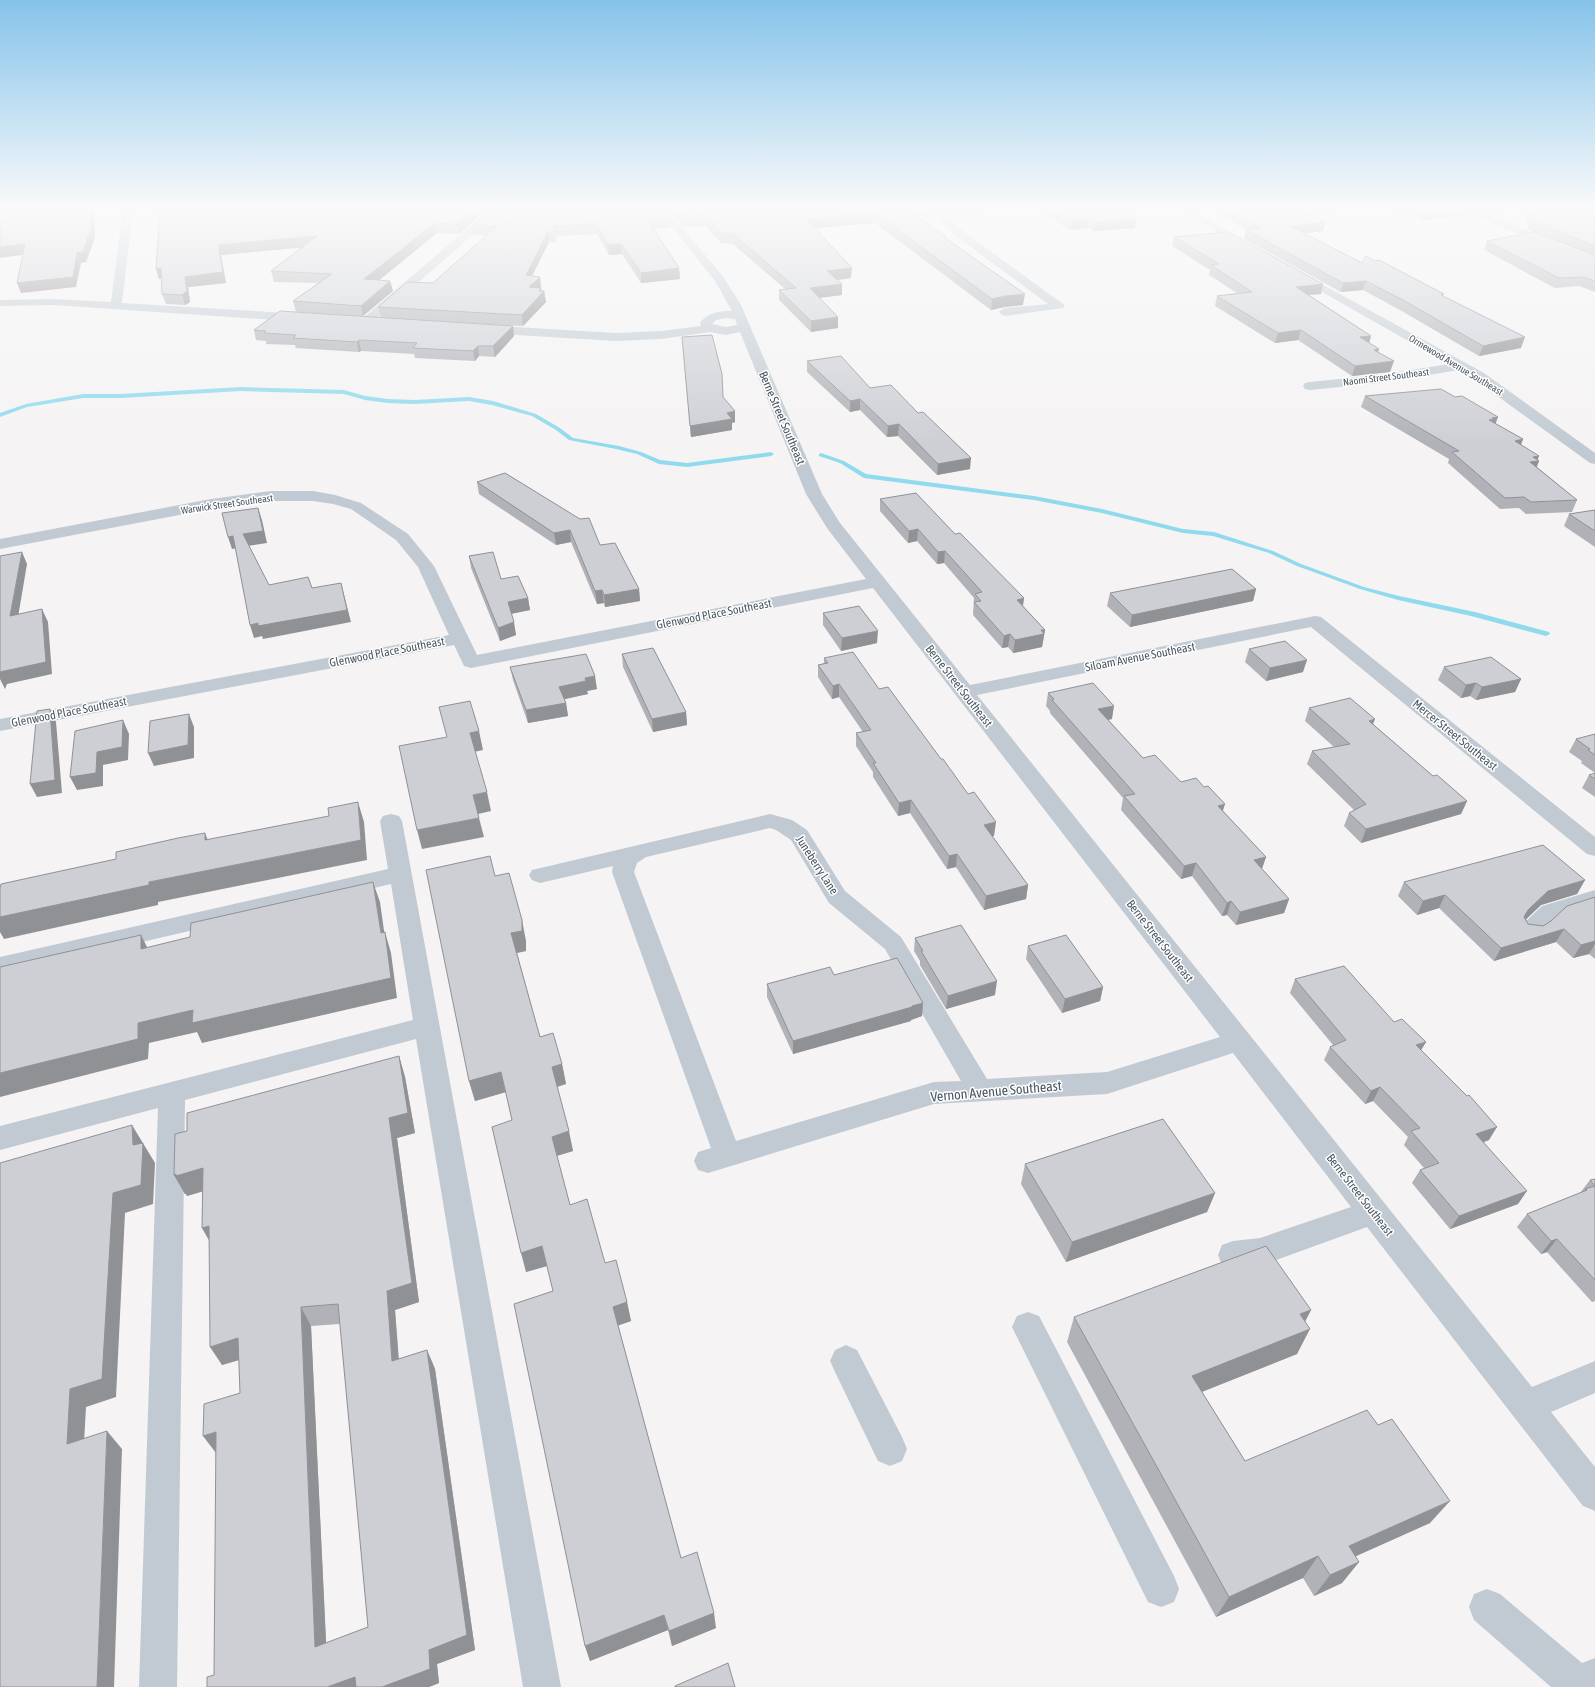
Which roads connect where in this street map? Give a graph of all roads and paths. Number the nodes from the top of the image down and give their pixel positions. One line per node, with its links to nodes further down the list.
1 (118, 288): 8 (street)
2 (402, 288): 15 (street)
3 (725, 288): 6 (street, Berne Street Southeast)
4 (1031, 288): 9 (street)
5 (1322, 288): 19 (street, Ormewood Avenue Southeast)
6 (728, 293): 13 (street); 14 (street, Berne Street Southeast)
7 (0, 303): 8 (street)
8 (116, 306): 12 (street)
9 (1055, 306): 10 (street); 11 (street)
10 (1005, 312)
11 (1020, 314)
12 (319, 319)
13 (712, 321): 14 (street); 16 (street); 17 (street, Berne Street Southeast)
14 (742, 322): 17 (street, Berne Street Southeast); 18 (street, Berne Street Southeast)
15 (381, 323)
16 (475, 328)
17 (724, 331): 18 (street, Berne Street Southeast)
18 (760, 366): 23 (street, Berne Street Southeast)
19 (1461, 366): 20 (street, Naomi Street Southeast); 21 (street, Ormewood Avenue Southeast)
20 (1310, 386)
21 (1595, 460)
22 (0, 544): 25 (street, Warwick Street Southeast)
23 (877, 582): 25 (street, Glenwood Place Southeast); 26 (street, Berne Street Southeast)
24 (1316, 621): 26 (street, Siloam Avenue Southeast); 29 (street, Mercer Street Southeast)
25 (460, 638): 27 (street, Glenwood Place Southeast)
26 (964, 692): 37 (street, Berne Street Southeast)
27 (0, 725)
28 (391, 821): 31 (street)
29 (1595, 849)
30 (632, 854): 32 (street, Juneberry Lane); 38 (street, Juneberry Lane); 38 (street, Vernon Avenue Southeast)
31 (400, 874): 35 (street); 36 (street)
32 (540, 875)
33 (1595, 898): 34 (street)
34 (1530, 931)
35 (0, 966)
36 (427, 1026): 39 (street); 53 (street)
37 (1238, 1041): 38 (street, Vernon Avenue Southeast); 41 (street, Berne Street Southeast)
38 (980, 1090)
39 (172, 1093): 40 (street); 52 (street)
40 (0, 1138)
41 (1373, 1212): 42 (street); 46 (street, Berne Street Southeast)
42 (1233, 1255)
43 (1028, 1327): 49 (street)
44 (846, 1361): 47 (street)
45 (1595, 1377): 46 (street)
46 (1526, 1406): 48 (street, Berne Street Southeast)
47 (890, 1449)
48 (1595, 1494)
49 (1161, 1589)
50 (1487, 1607): 51 (street)
51 (1583, 1683)
52 (158, 1687)
53 (542, 1687)

